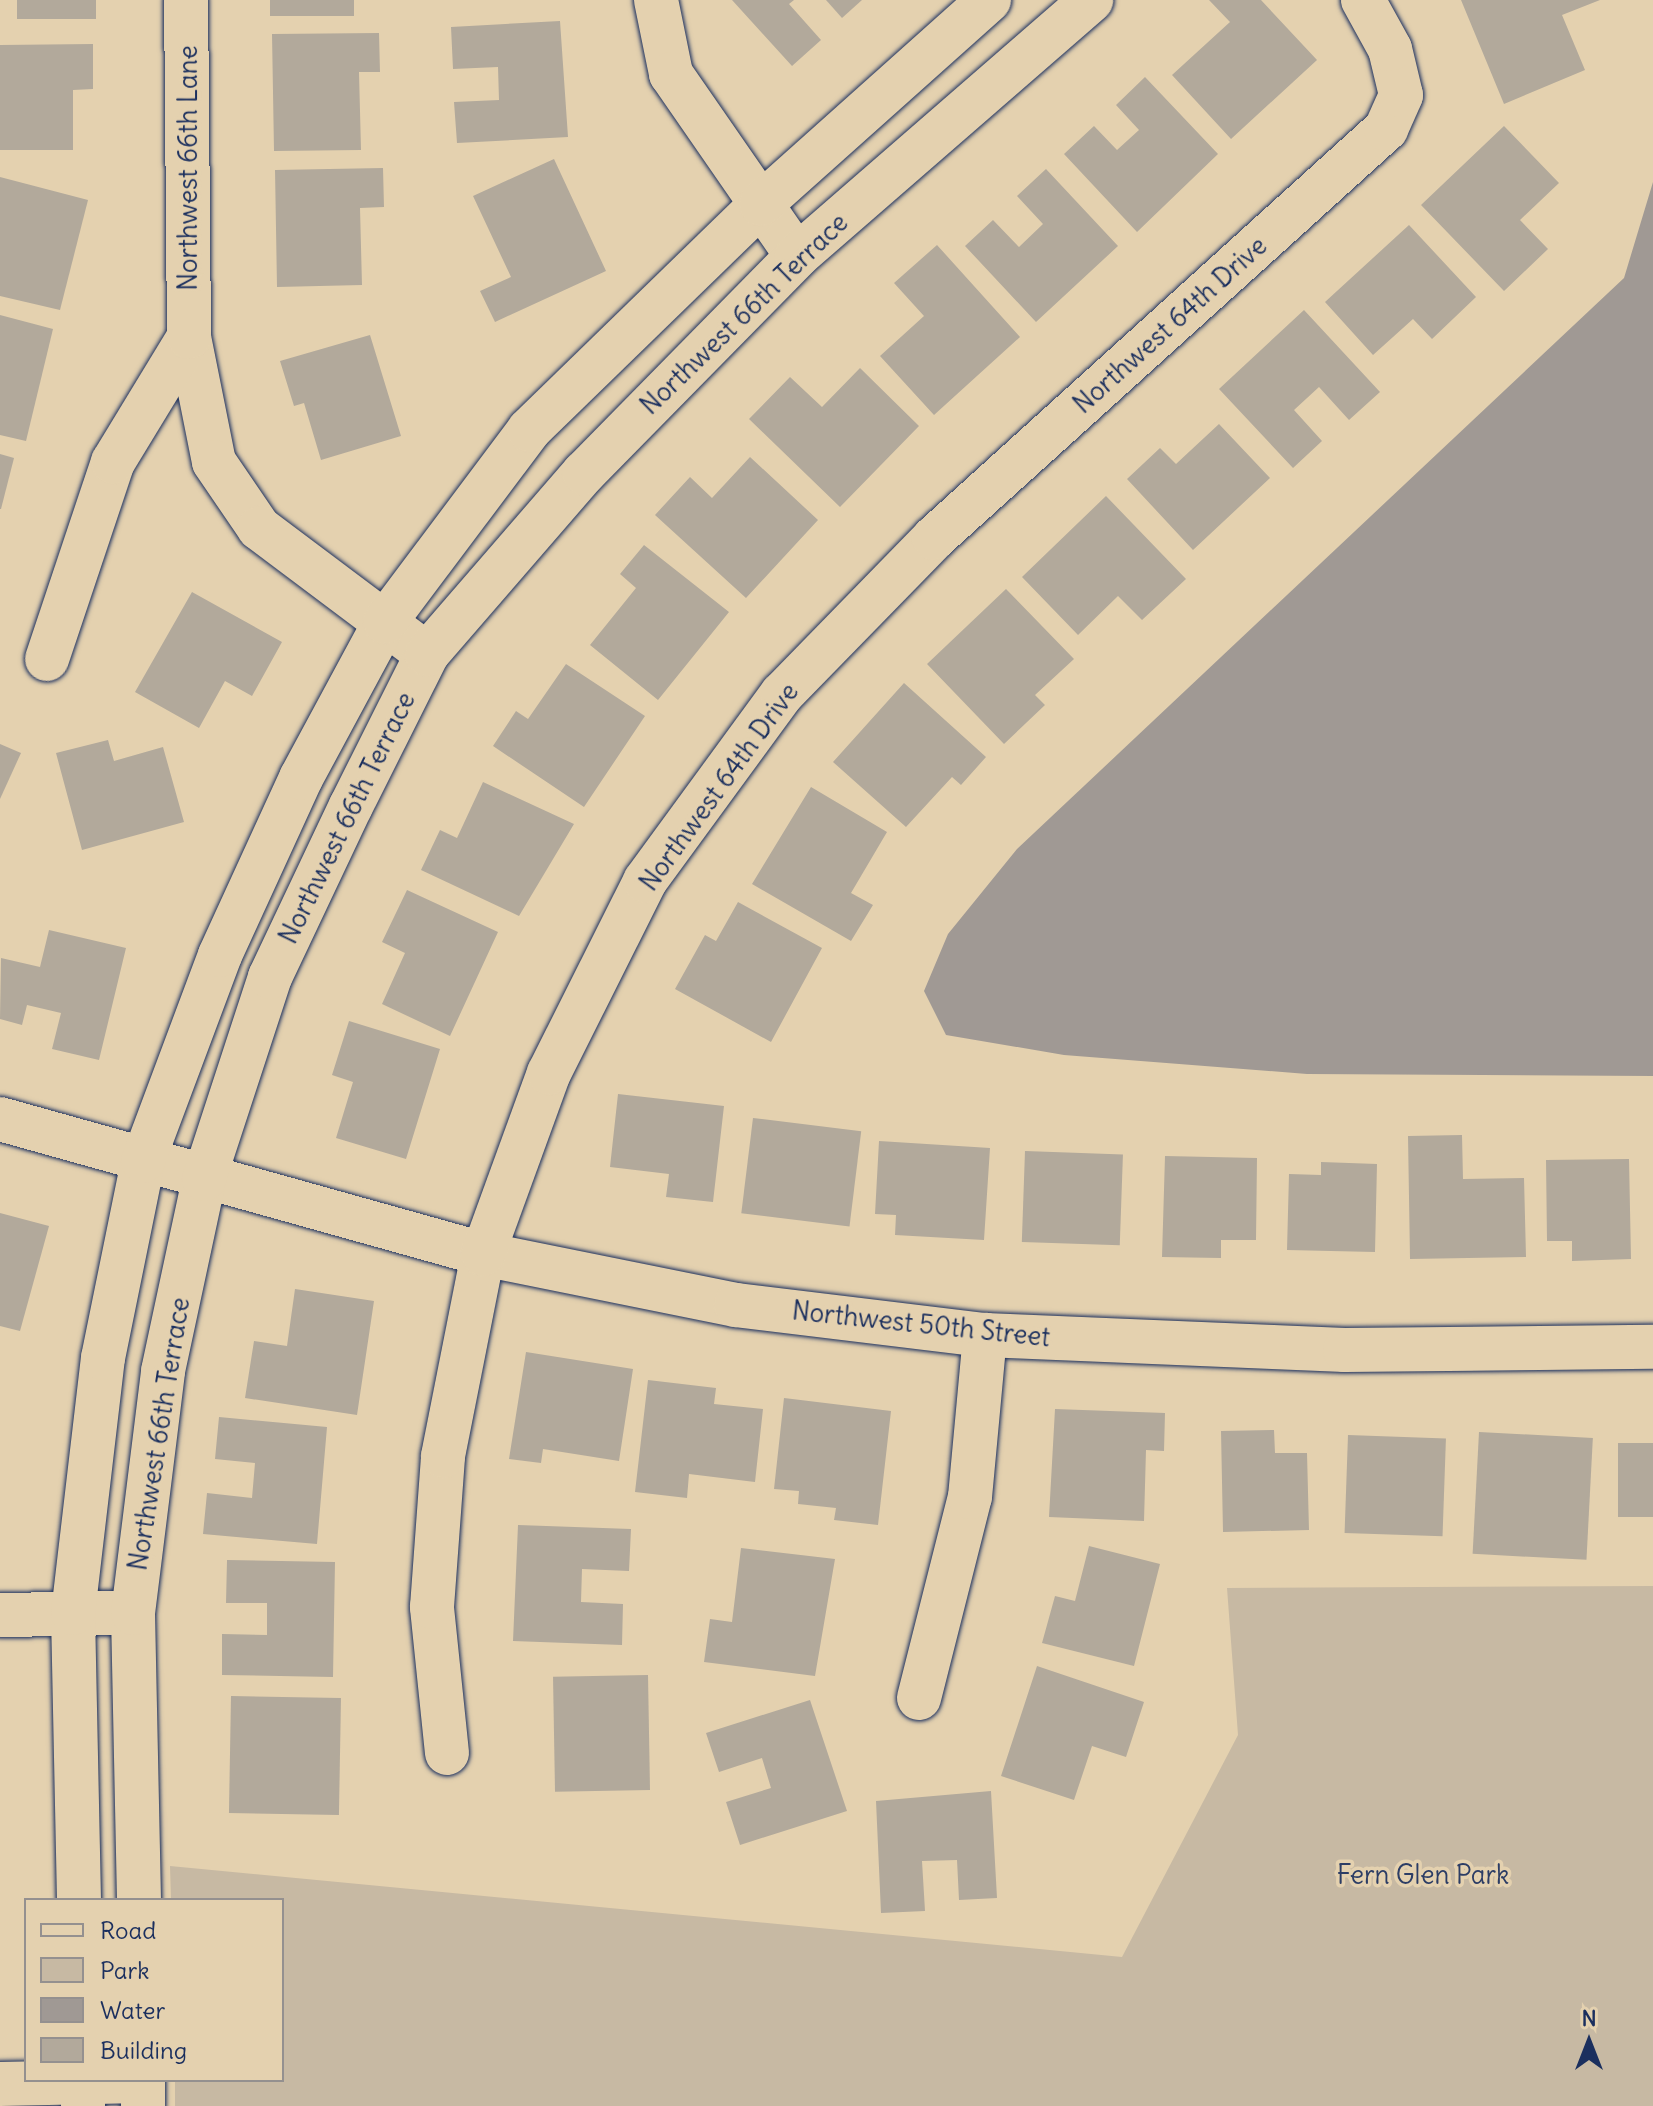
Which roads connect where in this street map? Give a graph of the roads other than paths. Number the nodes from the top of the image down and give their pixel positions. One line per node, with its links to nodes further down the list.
1 (186, 0): 8 (street, Northwest 66th Lane)
2 (656, 0): 6 (street)
3 (989, 0): 6 (street, Northwest 66th Terrace)
4 (1091, 0): 7 (street, Northwest 66th Terrace)
5 (1363, 0): 15 (street, Northwest 64th Drive)
6 (761, 204): 7 (street); 9 (street, Northwest 66th Terrace)
7 (797, 256): 10 (street, Northwest 66th Terrace)
8 (189, 337): 9 (street, Northwest 66th Lane); 11 (street)
9 (385, 622): 10 (street, Northwest 66th Lane); 13 (street, Northwest 66th Terrace)
10 (427, 654): 14 (street, Northwest 66th Terrace)
11 (47, 659)
12 (0, 1119): 13 (street, Northwest 50th Street)
13 (143, 1161): 14 (street, Northwest 50th Street); 18 (street, Northwest 66th Terrace)
14 (204, 1179): 15 (street, Northwest 50th Street); 19 (street, Northwest 66th Terrace)
15 (483, 1254): 16 (street, Northwest 50th Street); 22 (street, Northwest 64th Drive)
16 (985, 1335): 17 (street, Northwest 50th Street); 21 (street)
17 (1653, 1347)
18 (73, 1613): 19 (street); 20 (street); 23 (street, Northwest 66th Terrace)
19 (133, 1613): 24 (street, Northwest 66th Terrace)
20 (0, 1615)
21 (919, 1698)
22 (447, 1753)
23 (79, 1898)
24 (139, 1898)
25 (0, 2084): 26 (street)
26 (83, 2089): 27 (street)
27 (143, 2089)

